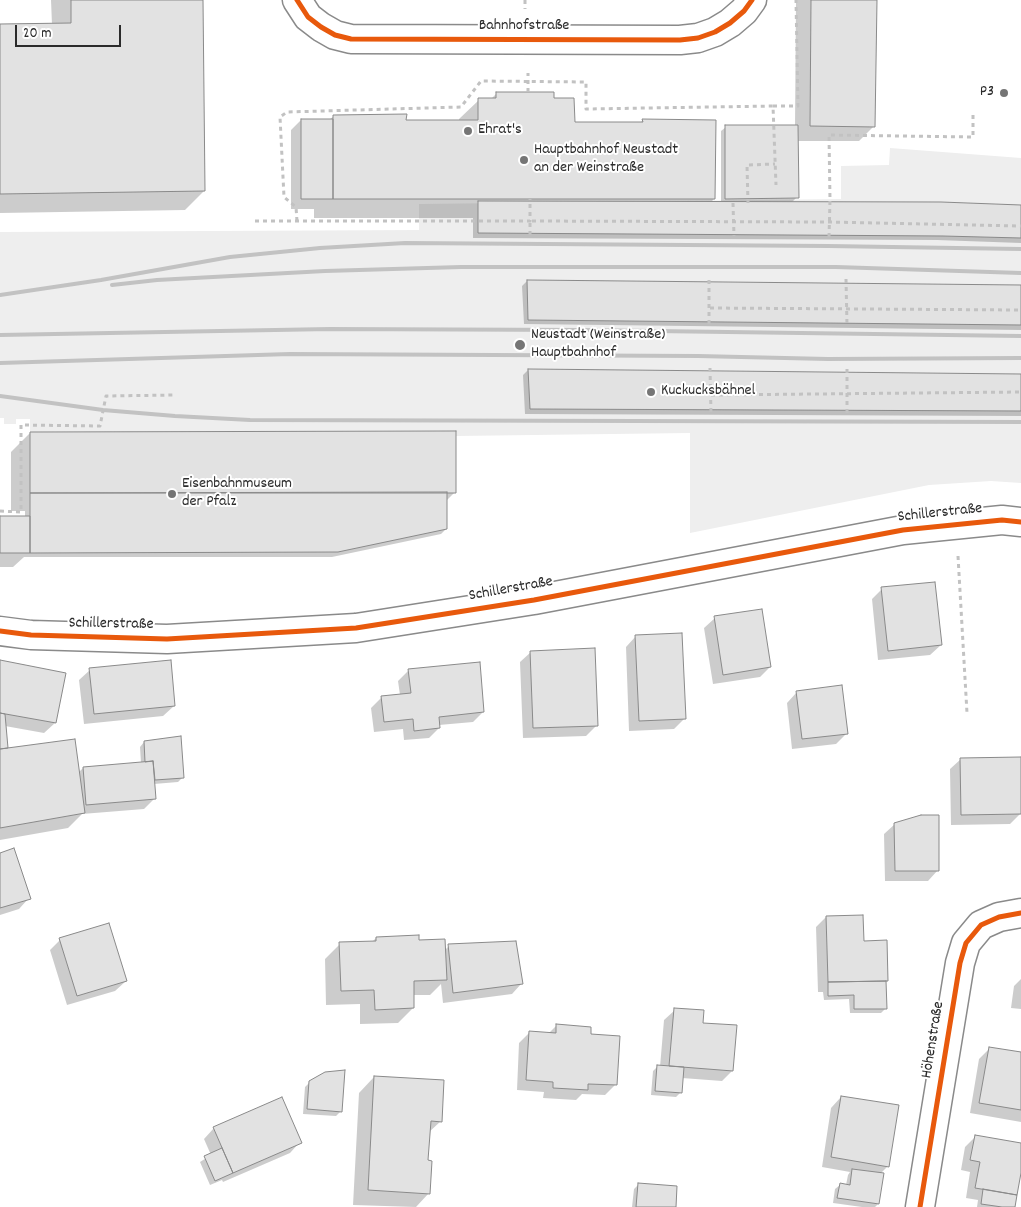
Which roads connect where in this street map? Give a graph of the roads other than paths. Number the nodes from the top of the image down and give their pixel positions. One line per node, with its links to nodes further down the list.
1 (297, 0): 2 (street, Bahnhofstraße)
2 (752, 0)
3 (1021, 522): 4 (street, Schillerstraße)
4 (0, 631)
5 (1021, 913): 6 (street, Höhenstraße)
6 (920, 1207)

